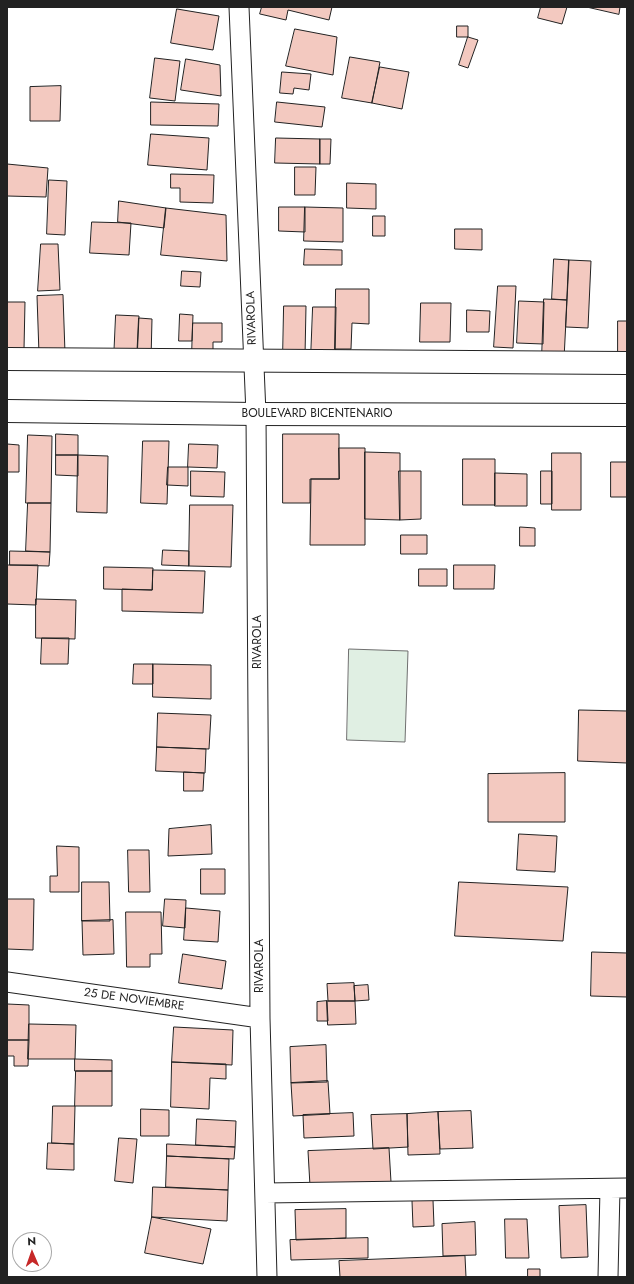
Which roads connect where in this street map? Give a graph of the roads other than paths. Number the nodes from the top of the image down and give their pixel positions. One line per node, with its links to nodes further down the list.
1 (239, 7): 3 (street, RIVAROLA)
2 (7, 359): 3 (street)
3 (254, 361): 4 (street); 6 (street, RIVAROLA)
4 (627, 363)
5 (7, 411): 6 (street, BOULEVARD BICENTENARIO)
6 (256, 414): 7 (street, BOULEVARD BICENTENARIO); 9 (street, RIVAROLA)
7 (627, 414)
8 (7, 982): 9 (street, 25 DE NOVIEMBRE)
9 (260, 1018): 11 (street, RIVAROLA)
10 (618, 1189): 11 (street); 13 (street)
11 (265, 1193): 12 (street, RIVAROLA)
12 (267, 1277)
13 (608, 1277)

